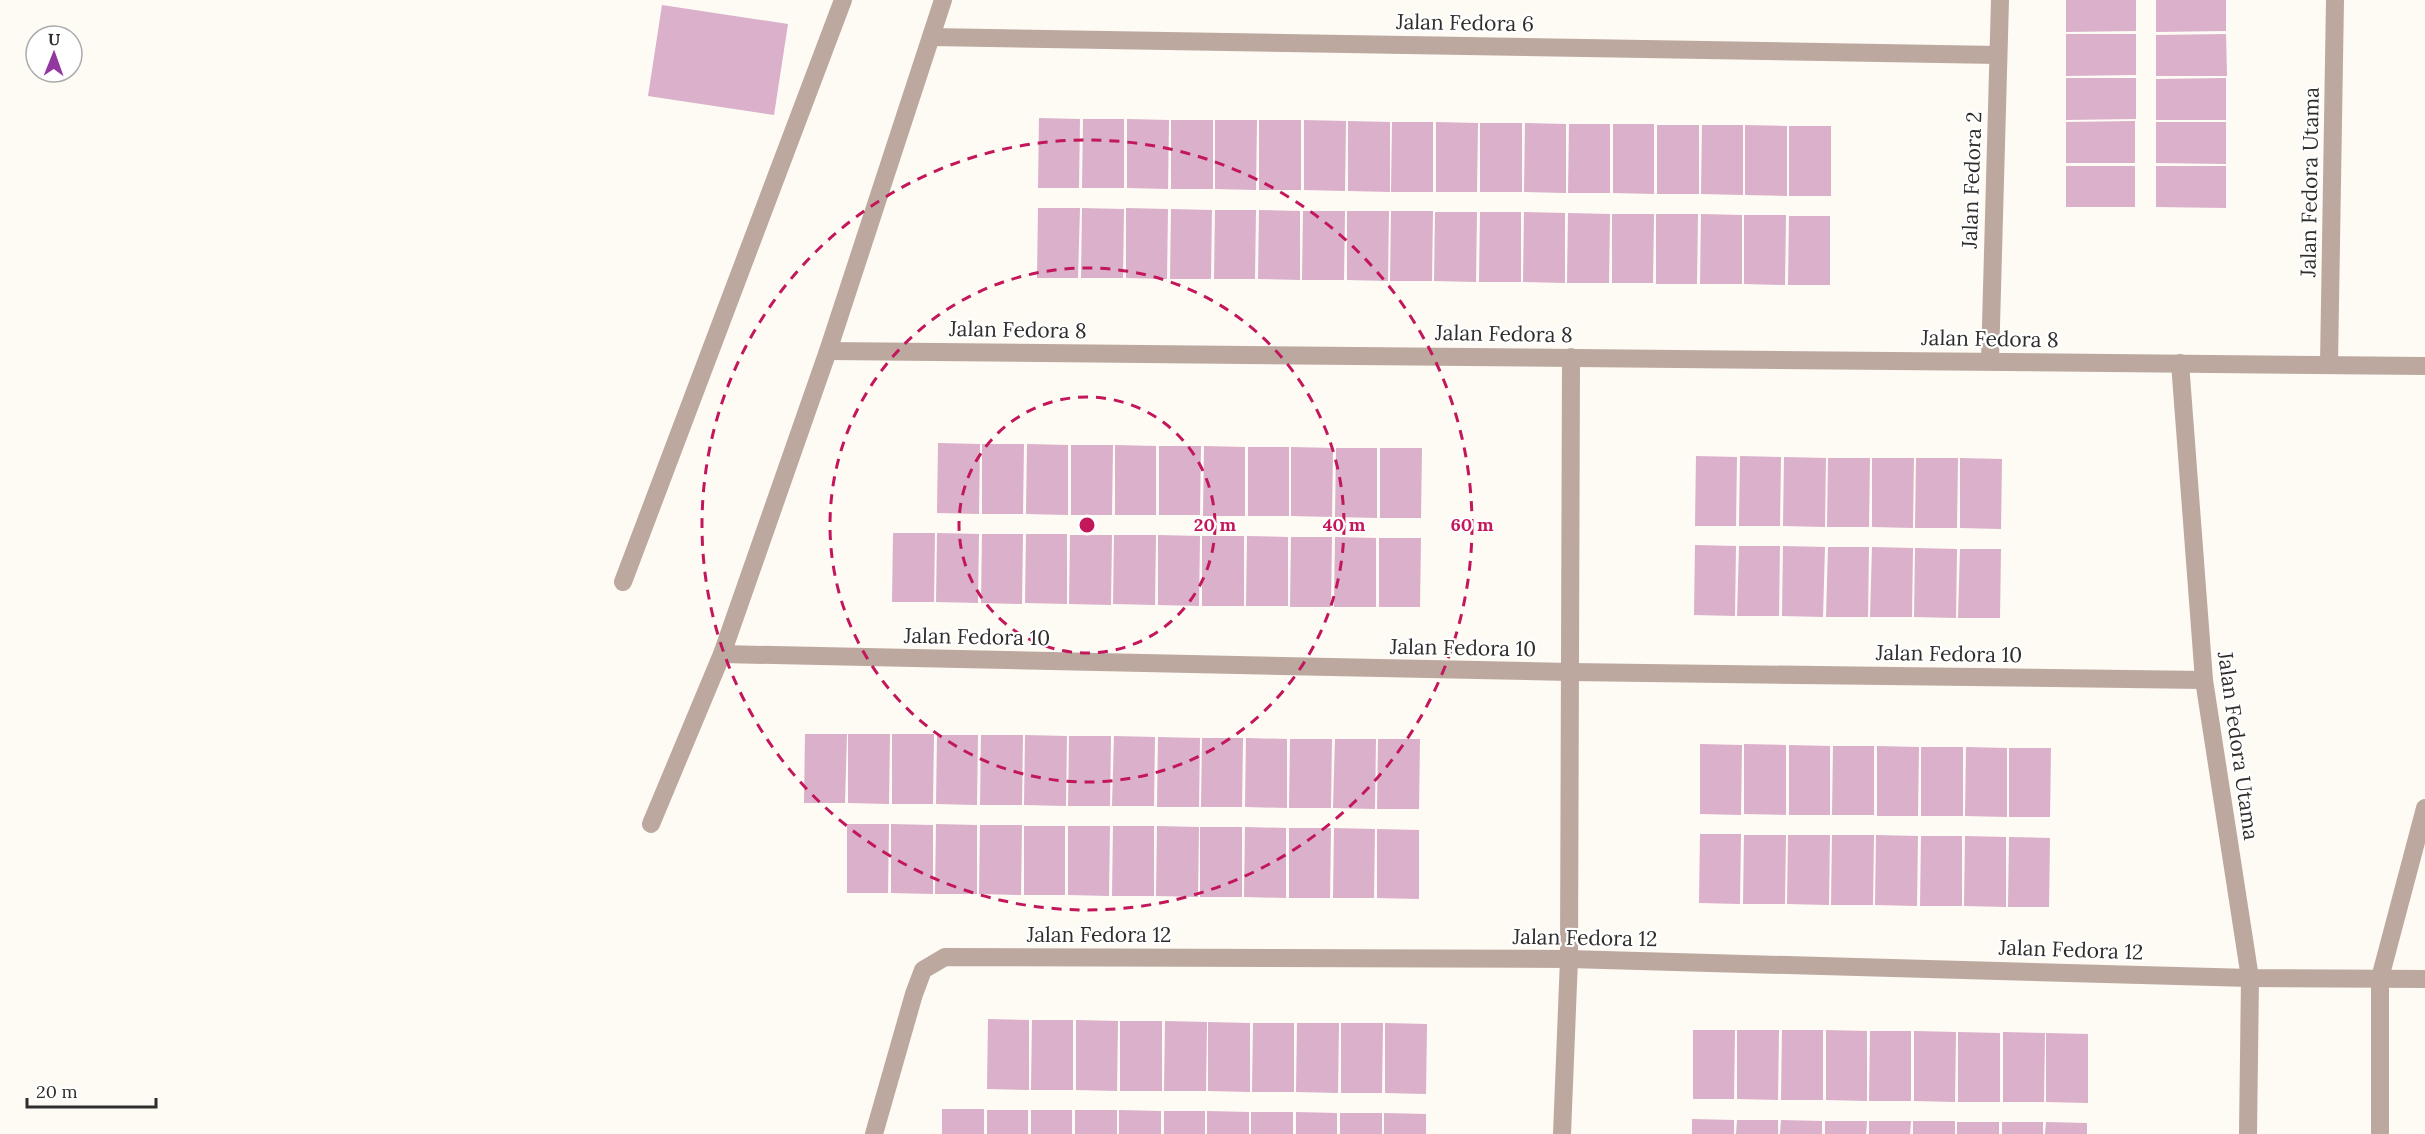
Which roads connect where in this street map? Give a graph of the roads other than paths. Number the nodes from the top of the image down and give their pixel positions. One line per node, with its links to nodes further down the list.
1 (843, 0): 13 (street)
2 (943, 0): 5 (street)
3 (2000, 0): 6 (street, Jalan Fedora 2)
4 (2335, 0): 11 (street, Jalan Fedora Utama)
5 (931, 37): 6 (street, Jalan Fedora 6); 7 (street)
6 (1998, 55): 9 (street, Jalan Fedora 2)
7 (828, 351): 8 (street, Jalan Fedora 8); 14 (street)
8 (1571, 357): 9 (street, Jalan Fedora 8); 15 (street)
9 (1990, 361): 10 (street, Jalan Fedora 8)
10 (2180, 363): 11 (street, Jalan Fedora 8); 16 (street, Jalan Fedora Utama)
11 (2330, 364): 12 (street, Jalan Fedora 8)
12 (2425, 366)
13 (623, 582)
14 (722, 654): 15 (street, Jalan Fedora 10); 18 (street)
15 (1570, 672): 16 (street, Jalan Fedora 10); 19 (street)
16 (2204, 680): 20 (street, Jalan Fedora Utama)
17 (2425, 808): 21 (street)
18 (651, 824)
19 (1569, 959): 20 (street, Jalan Fedora 12); 23 (street, Jalan Fedora 12); 24 (street)
20 (2250, 978): 21 (street, Jalan Fedora 12); 25 (street, Jalan Fedora Utama)
21 (2380, 978): 22 (street, Jalan Fedora 12); 26 (street)
22 (2425, 980)
23 (874, 1134)
24 (1562, 1134)
25 (2248, 1134)
26 (2380, 1134)

